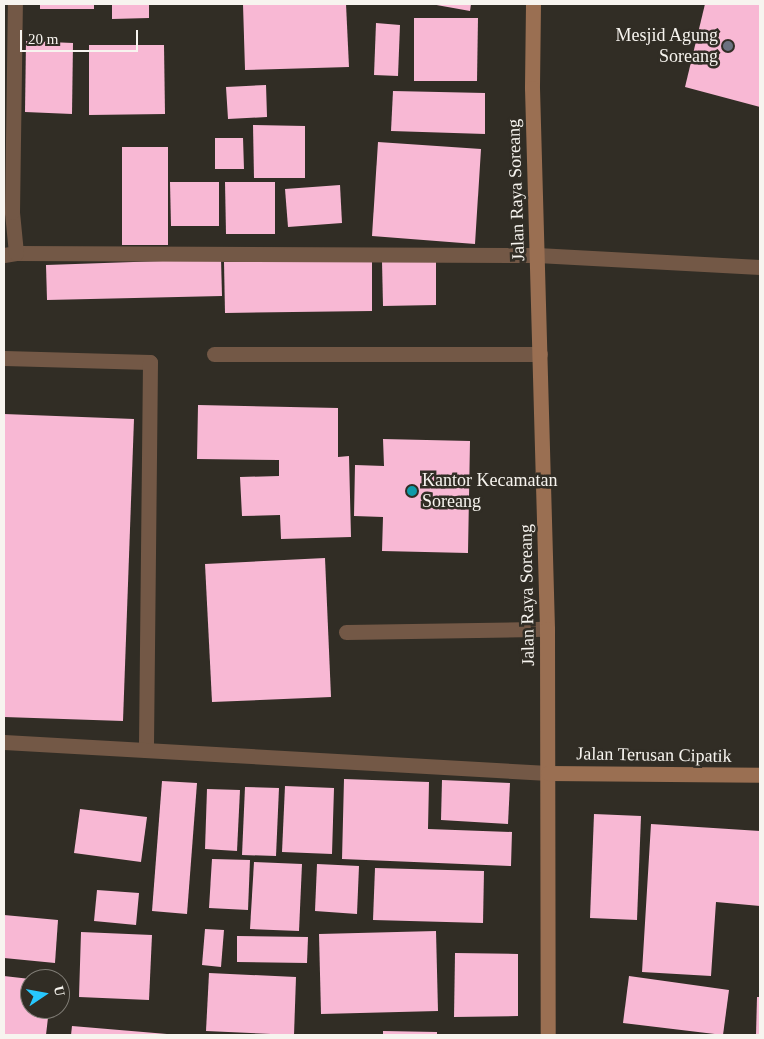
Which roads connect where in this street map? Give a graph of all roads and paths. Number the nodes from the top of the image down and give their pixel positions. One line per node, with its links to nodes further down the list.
1 (15, 4): 3 (street)
2 (533, 4): 4 (main road, Jalan Raya Soreang)
3 (10, 254): 4 (street)
4 (537, 255): 5 (street); 7 (main road, Jalan Raya Soreang)
5 (760, 266)
6 (214, 354): 7 (street)
7 (540, 354): 9 (main road, Jalan Raya Soreang)
8 (4, 358): 12 (street)
9 (548, 629): 10 (street); 13 (main road, Jalan Raya Soreang)
10 (346, 632)
11 (4, 742): 12 (street)
12 (146, 750): 13 (street)
13 (548, 772): 14 (main road, Jalan Terusan Cipatik); 15 (main road, Jalan Raya Soreang)
14 (760, 775)
15 (548, 1035)

